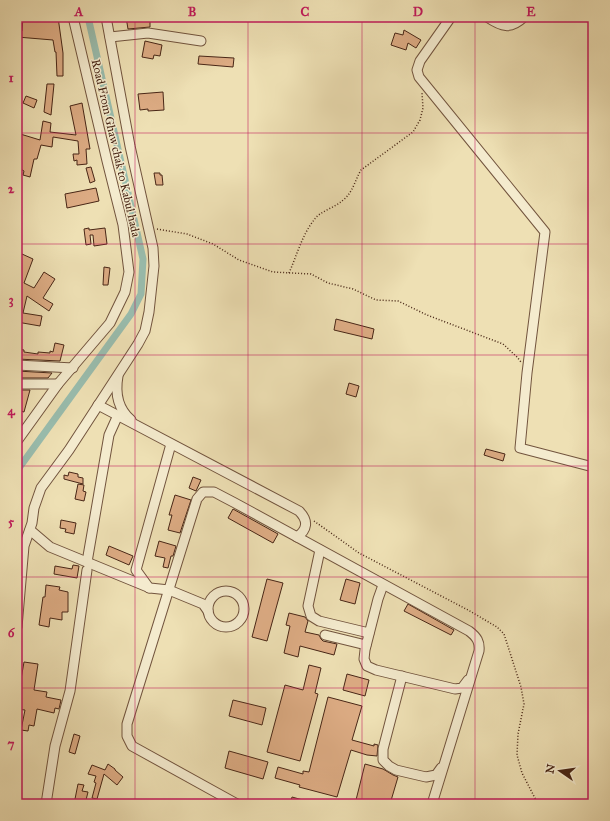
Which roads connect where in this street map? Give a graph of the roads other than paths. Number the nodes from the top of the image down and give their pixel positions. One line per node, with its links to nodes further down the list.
1 (73, 17): 9 (street, Road From Ghaw chak to Kabul hada)
2 (106, 17): 6 (street)
3 (451, 17): 18 (street)
4 (487, 17): 5 (street)
5 (524, 17)
6 (110, 37): 7 (street); 10 (street)
7 (200, 41)
8 (17, 365): 9 (street)
9 (73, 368): 12 (street, Road From Ghaw chak to Kabul hada)
10 (119, 374): 13 (street); 15 (street)
11 (17, 384): 12 (street)
12 (58, 384): 16 (street, Road From Ghaw chak to Kabul hada)
13 (98, 405): 14 (street); 19 (street)
14 (118, 415): 15 (street); 22 (street)
15 (140, 427): 17 (street)
16 (18, 438)
17 (171, 444): 20 (street); 24 (street)
18 (593, 467)
19 (30, 530): 22 (street); 27 (street)
20 (297, 537): 21 (street); 25 (street)
21 (320, 550): 23 (street); 28 (street)
22 (87, 566): 24 (street); 40 (street)
23 (383, 585): 29 (street); 34 (street)
24 (150, 588): 25 (street)
25 (169, 590): 26 (street); 41 (street)
26 (206, 608): 26 (street)
27 (17, 627)
28 (351, 628): 29 (street); 31 (street)
29 (369, 633): 32 (street)
30 (325, 635): 31 (street)
31 (350, 641): 32 (street)
32 (366, 646): 33 (street)
33 (402, 676): 35 (street); 38 (street)
34 (472, 676): 35 (street); 36 (street)
35 (455, 689): 36 (street)
36 (464, 701): 37 (street)
37 (445, 762): 38 (street); 39 (street)
38 (426, 777): 39 (street)
39 (433, 801)
40 (46, 804)
41 (237, 804)

